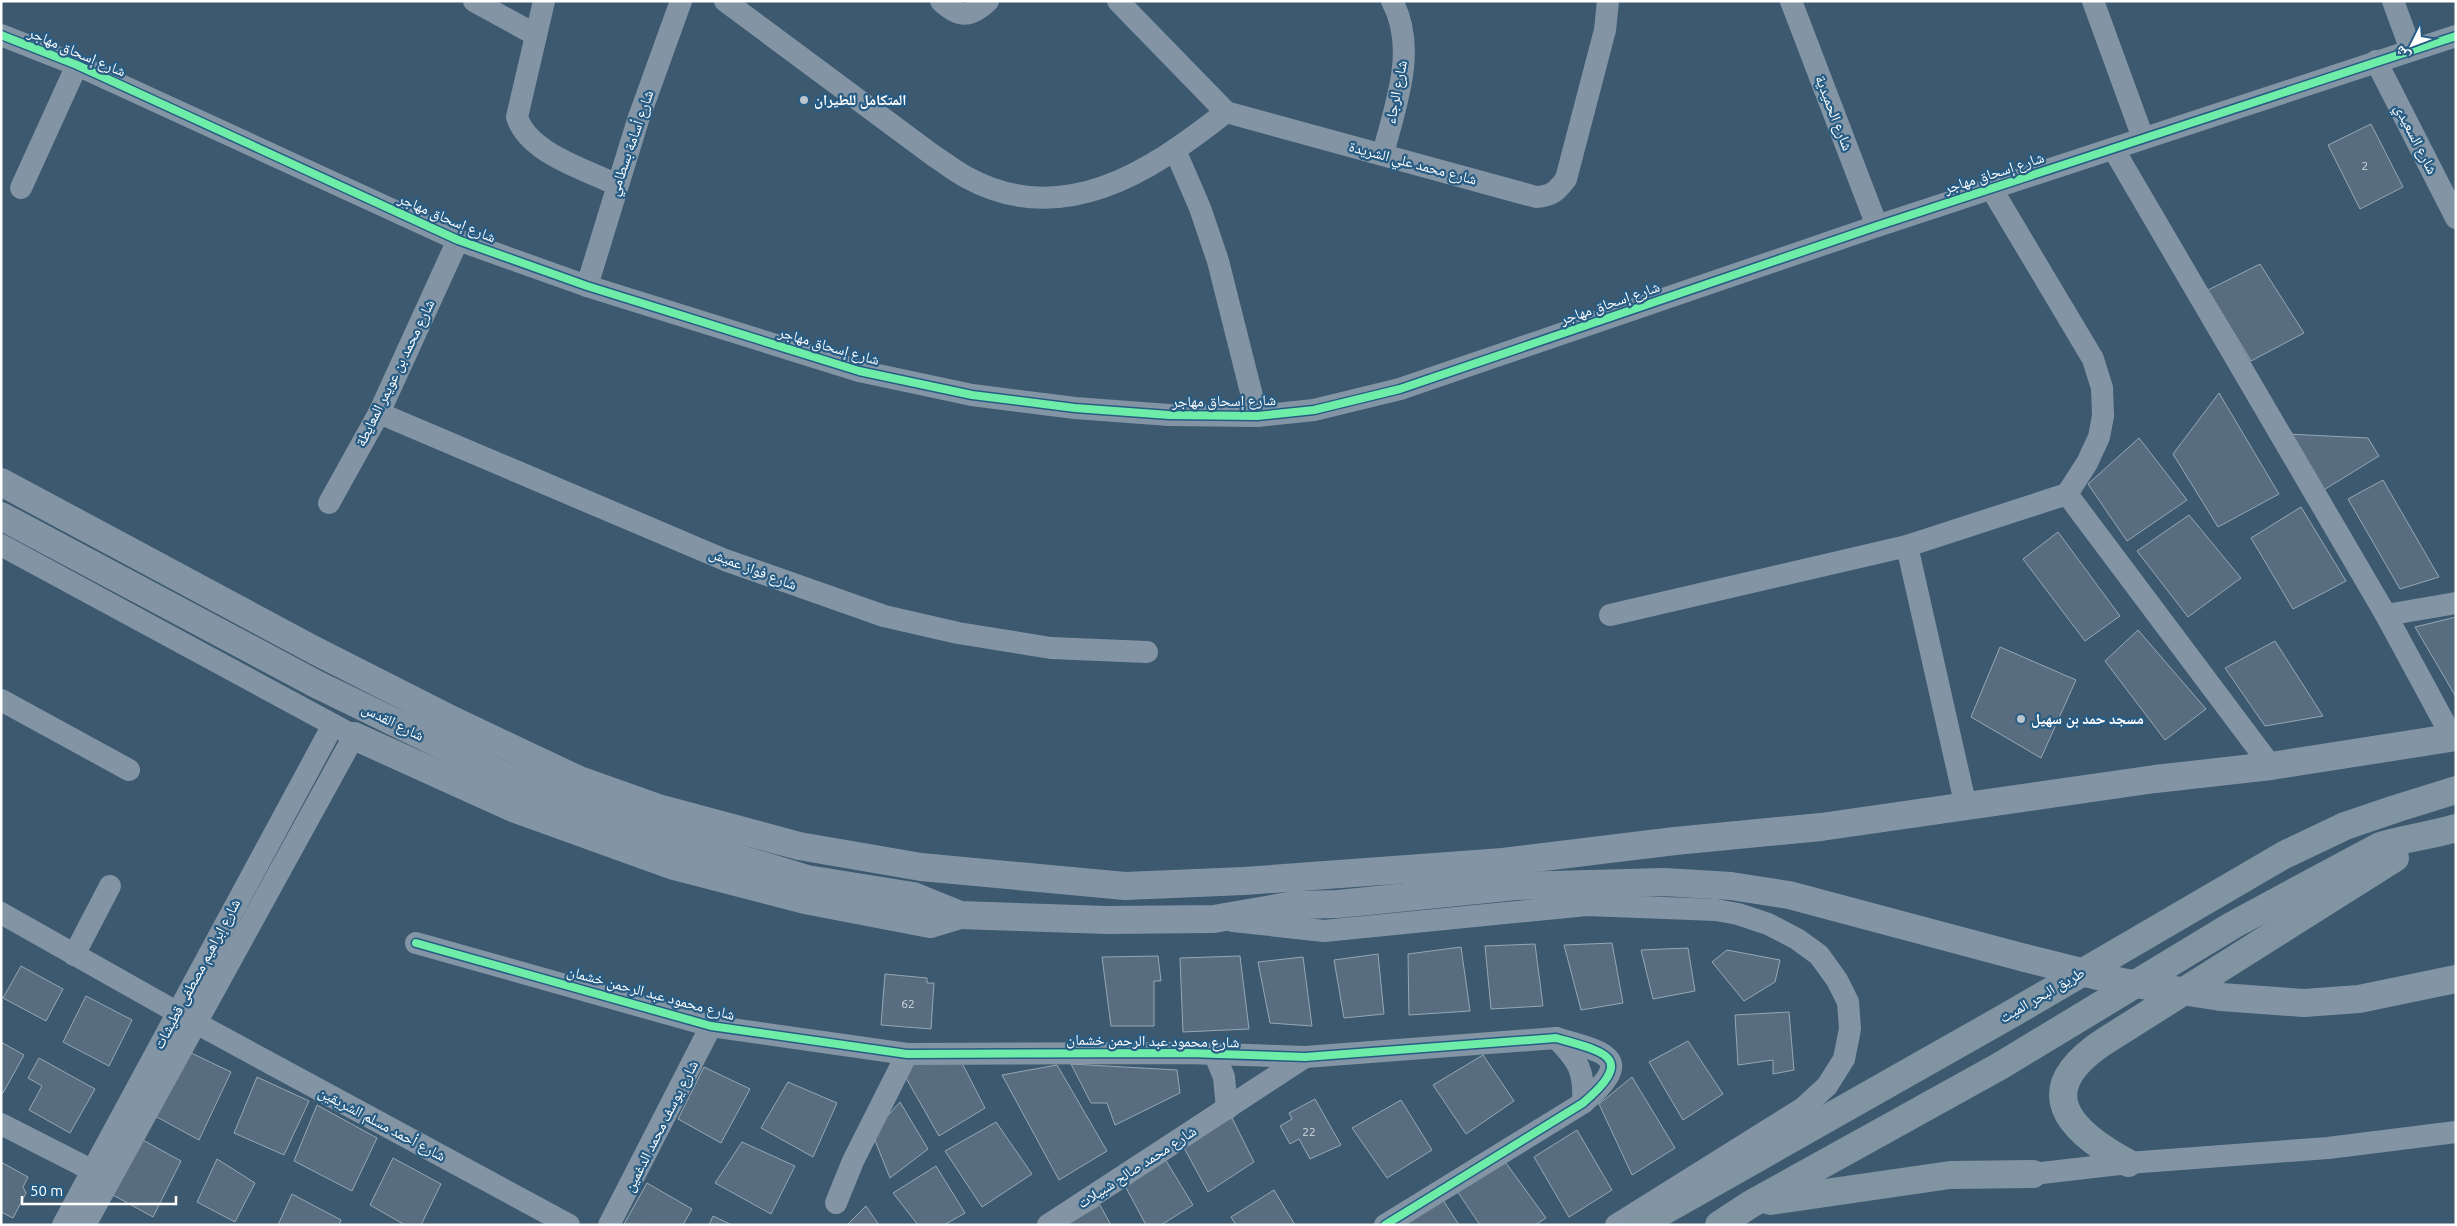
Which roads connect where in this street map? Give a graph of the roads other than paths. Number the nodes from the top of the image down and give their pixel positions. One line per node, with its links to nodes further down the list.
1 (474, 1): 14 (street)
2 (544, 1): 14 (street)
3 (681, 1): 24 (street, شارع أسامة بسطامي)
4 (725, 1): 21 (street)
5 (941, 1): 6 (street)
6 (988, 1)
7 (1118, 1): 19 (street)
8 (1392, 1): 23 (street, شارع الرجاء)
9 (1608, 1): 23 (street, شارع محمد علي الشريدة)
10 (1791, 1): 28 (street, شارع الحميدية)
11 (2092, 1): 20 (street)
12 (2393, 1): 16 (street)
13 (1, 35): 18 (street, شارع إسحاق مهاجر)
14 (536, 35): 24 (street)
15 (2456, 36): 16 (street, شارع إسحاق مهاجر)
16 (2411, 50): 17 (street, شارع إسحاق مهاجر)
17 (2376, 61): 20 (street, شارع إسحاق مهاجر); 27 (street, شارع السعيدي)
18 (76, 65): 25 (street); 29 (street, شارع إسحاق مهاجر)
19 (1226, 112): 21 (street); 23 (street, شارع محمد علي الشريدة)
20 (2143, 138): 22 (street, شارع إسحاق مهاجر)
21 (1175, 150): 32 (street)
22 (2114, 150): 26 (street, شارع إسحاق مهاجر); 41 (street)
23 (1383, 154)
24 (617, 185): 30 (street, شارع أسامة بسطامي)
25 (21, 188)
26 (1991, 188): 28 (street, شارع إسحاق مهاجر); 34 (street)
27 (2456, 218)
28 (1877, 226): 32 (street, شارع إسحاق مهاجر)
29 (458, 240): 30 (street, شارع إسحاق مهاجر); 31 (street, شارع محمد بن عويمر المعايطة)
30 (587, 286): 32 (street, شارع إسحاق مهاجر)
31 (379, 413): 35 (street, شارع محمد بن عويمر المعايطة); 42 (street, شارع فواز عميش)
32 (1257, 416)
33 (1, 482): 49 (highway, شارع القدس)
34 (2067, 494): 38 (street); 46 (street)
35 (329, 503)
36 (1, 516): 53 (highway, شارع القدس)
37 (1, 545): 44 (street)
38 (1907, 546): 40 (street); 49 (street)
39 (2456, 604): 41 (street)
40 (1610, 615)
41 (2386, 615): 45 (street)
42 (1147, 652)
43 (1, 700): 47 (street)
44 (344, 730): 53 (highway); 59 (street, شارع إبراهيم مصطفى قطيشات)
45 (2454, 737): 46 (highway, شارع القدس)
46 (2271, 766): 49 (highway, شارع القدس)
47 (129, 770)
48 (2456, 790): 58 (main road, طريق البحر الميت)
49 (1966, 807)
50 (2444, 832): 65 (main road); 70 (main road)
51 (110, 886): 56 (street)
52 (1, 913): 56 (street, شارع أحمد مسلم الشريقين)
53 (960, 915): 54 (highway)
54 (1214, 919): 57 (highway, bridge); 82 (street)
55 (416, 943): 60 (street, شارع محمود عبد الرحمن خشمان)
56 (74, 955): 59 (street, شارع أحمد مسلم الشريقين)
57 (2456, 980)
58 (2013, 1012): 65 (main road); 83 (main road, طريق البحر الميت)
59 (186, 1018): 71 (street, شارع إبراهيم مصطفى قطيشات); 73 (street, شارع إبراهيم مصطفى قطيشات); 78 (street, شارع أحمد مسلم الشريقين)
60 (711, 1026): 62 (street, شارع محمود عبد الرحمن خشمان); 79 (street, شارع يوسف محمد الدغمين)
61 (1556, 1038): 64 (street, شارع محمود عبد الرحمن خشمان); 66 (street); 66 (street, شارع محمود عبد الرحمن خشمان)
62 (907, 1054): 63 (street, شارع محمود عبد الرحمن خشمان); 74 (street)
63 (1215, 1055): 64 (street, شارع محمود عبد الرحمن خشمان); 67 (street)
64 (1305, 1057): 67 (street, شارع محمد صالح شبيلات)
65 (2000, 1066): 75 (main road)
66 (1583, 1103): 81 (street, شارع محمود عبد الرحمن خشمان)
67 (1227, 1109): 80 (street, شارع محمد صالح شبيلات)
68 (1, 1124): 71 (street)
69 (2456, 1132): 70 (street)
70 (2128, 1163): 72 (street)
71 (92, 1170): 73 (street); 76 (street, شارع إبراهيم مصطفى قطيشات)
72 (2033, 1174): 75 (main road)
73 (111, 1181): 77 (street, شارع إبراهيم مصطفى قطيشات)
74 (836, 1203)
75 (1751, 1204): 84 (main road)
76 (63, 1225)
77 (85, 1225)
78 (569, 1225)
79 (609, 1225)
80 (1048, 1225)
81 (1385, 1225)
82 (1616, 1225)
83 (1639, 1225)
84 (1719, 1225)

